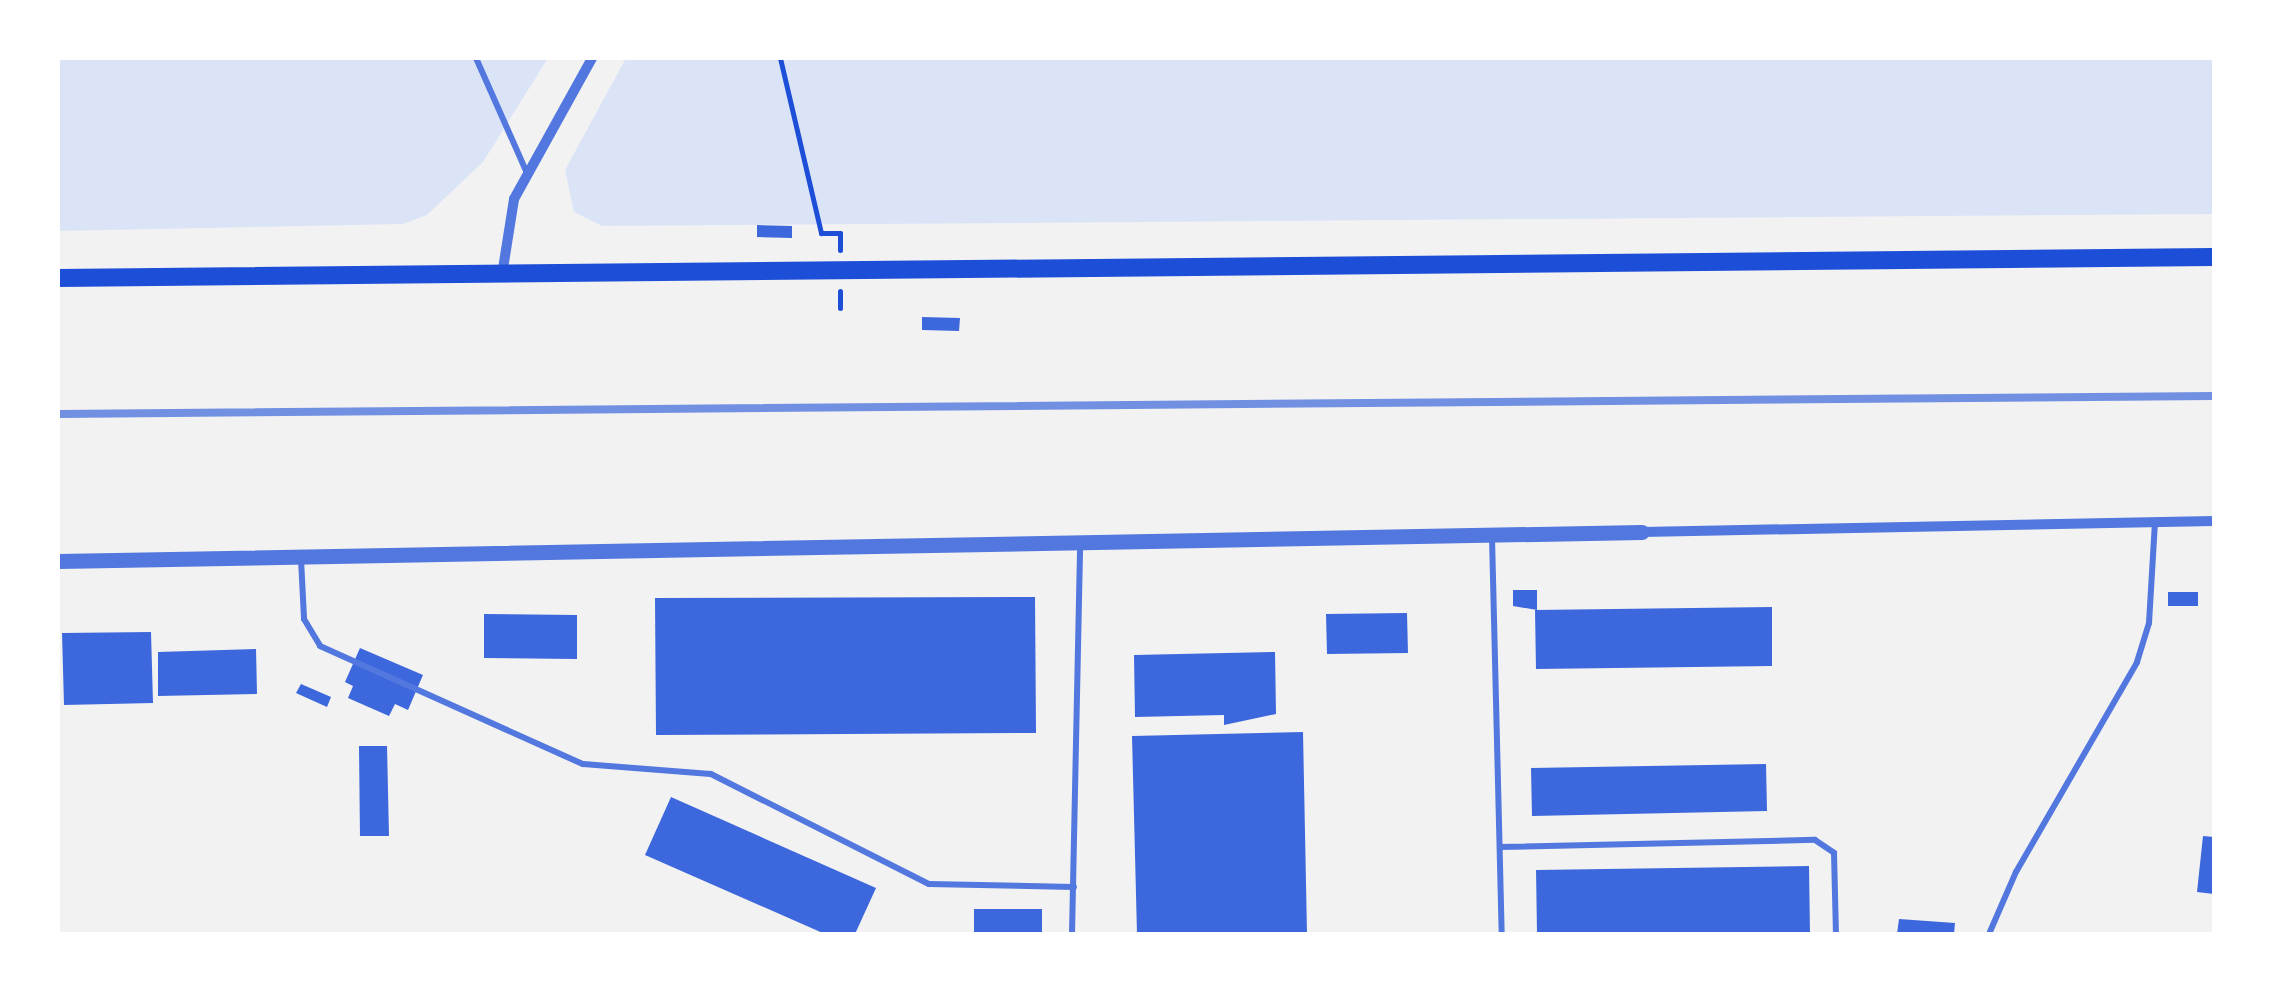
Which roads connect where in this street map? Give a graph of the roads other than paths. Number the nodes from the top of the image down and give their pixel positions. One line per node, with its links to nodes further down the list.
1 (476, 58): 3 (lane)
2 (592, 58): 3 (street)
3 (528, 174): 5 (street)
4 (2214, 257): 5 (main road)
5 (502, 276): 6 (main road)
6 (58, 278)
7 (2214, 521): 8 (street)
8 (2155, 522): 9 (street); 19 (lane)
9 (1642, 532): 10 (street)
10 (1492, 536): 11 (street); 14 (lane)
11 (1080, 546): 12 (street); 15 (lane)
12 (301, 558): 13 (street); 15 (lane)
13 (58, 561)
14 (1500, 848): 17 (lane); 18 (lane)
15 (1074, 887): 16 (lane)
16 (1072, 934)
17 (1502, 934)
18 (1836, 934)
19 (1988, 934)

